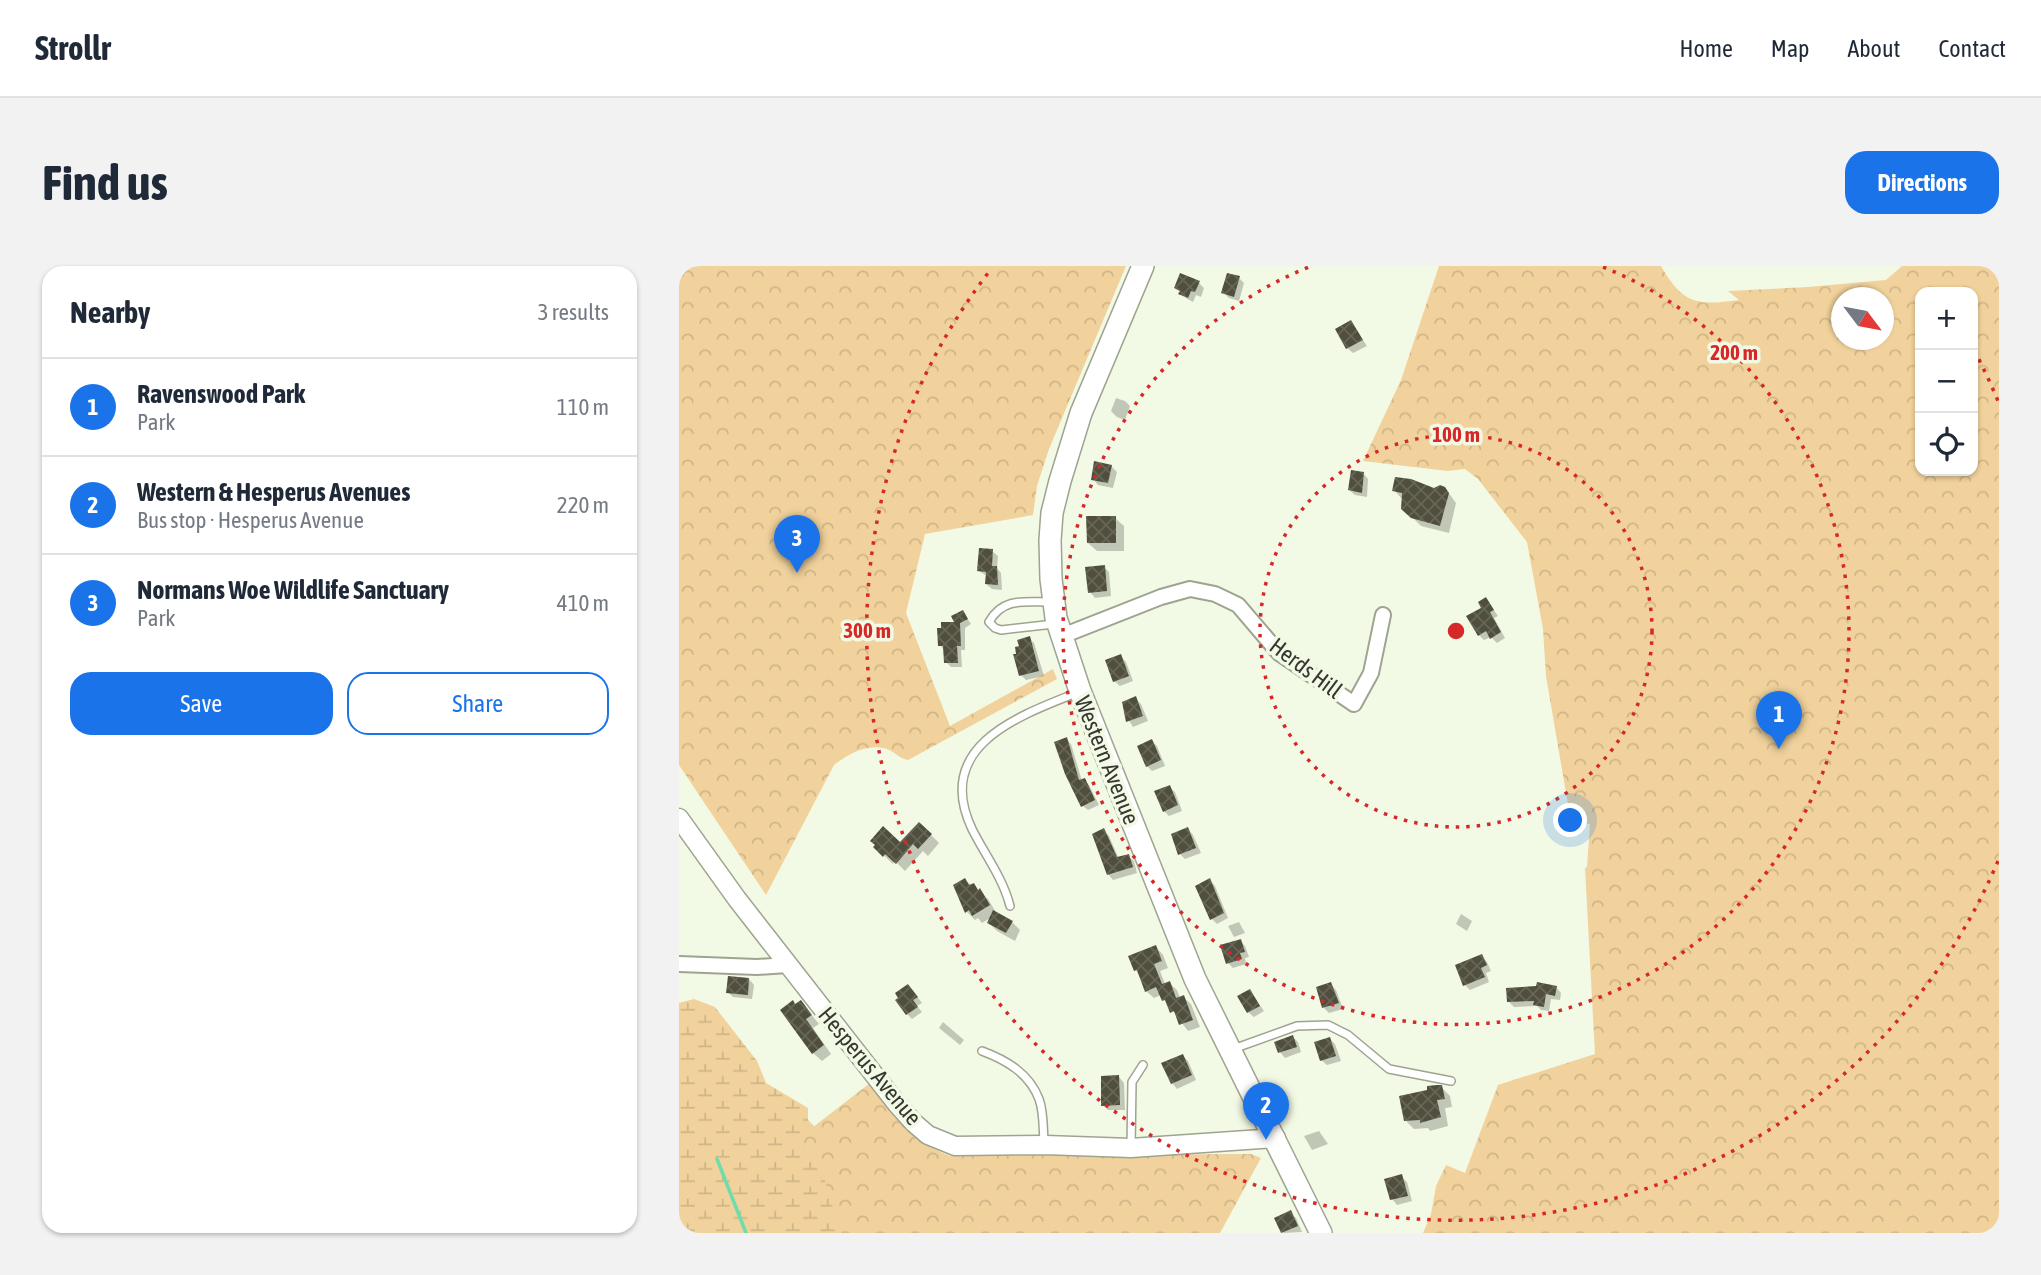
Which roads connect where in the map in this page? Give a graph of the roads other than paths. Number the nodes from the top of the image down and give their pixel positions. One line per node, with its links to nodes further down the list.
1 (1143, 266): 2 (main road, Western Avenue)
2 (1054, 601): 4 (main road, Western Avenue); 4 (lane)
3 (1383, 615): 4 (street, Herds Hill)
4 (1060, 630): 5 (main road, Western Avenue)
5 (1080, 691): 7 (lane); 10 (main road, Western Avenue)
6 (679, 818): 9 (street, Hesperus Avenue)
7 (1010, 906)
8 (679, 964): 9 (street)
9 (788, 965): 15 (street, Hesperus Avenue)
10 (1230, 1050): 13 (lane); 14 (main road, Western Avenue)
11 (982, 1051): 15 (lane)
12 (1143, 1065): 16 (lane)
13 (1451, 1081)
14 (1276, 1138): 16 (street, Hesperus Avenue); 17 (main road, Western Avenue)
15 (1045, 1145): 16 (street, Hesperus Avenue)
16 (1131, 1148)
17 (1321, 1233)

